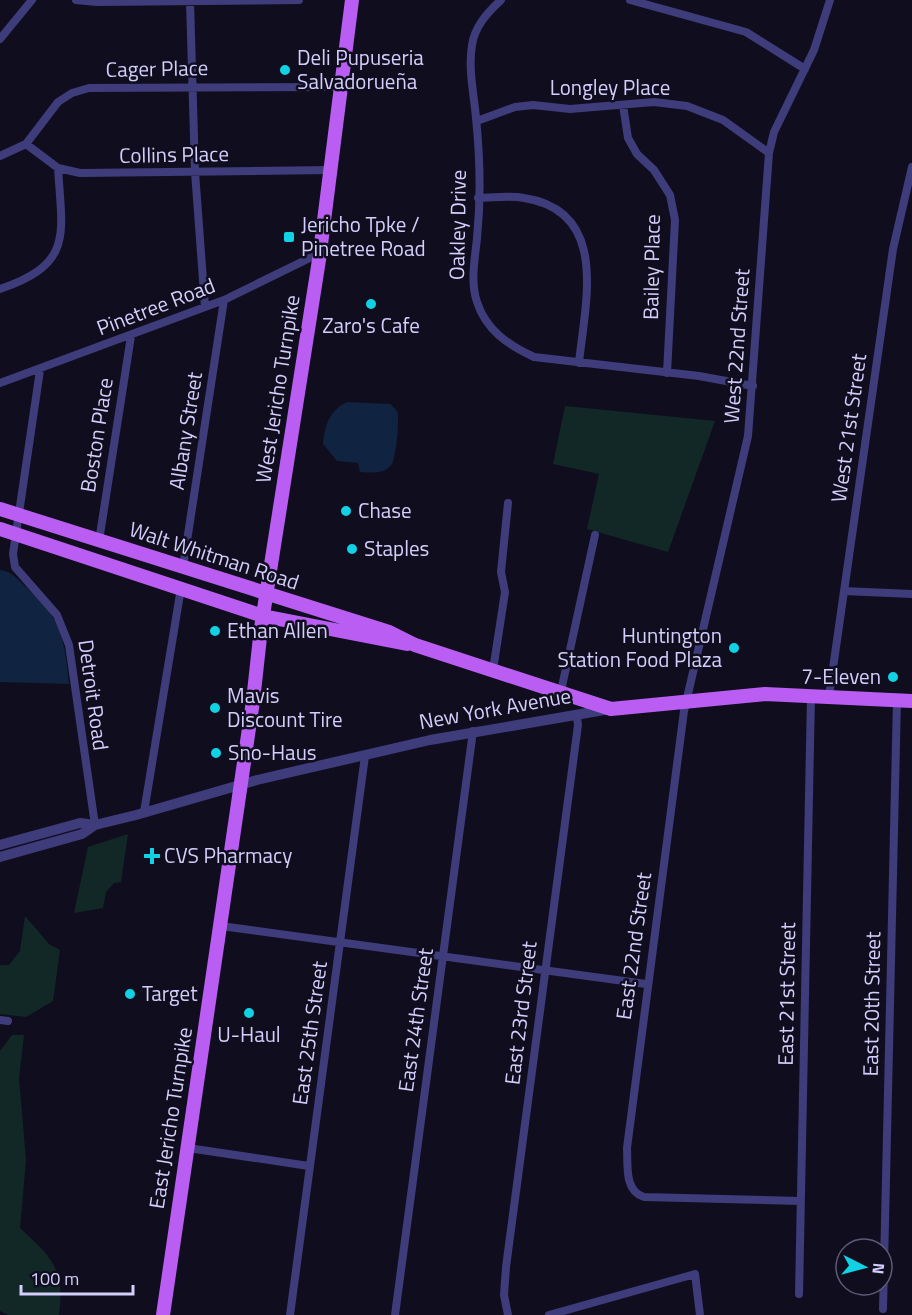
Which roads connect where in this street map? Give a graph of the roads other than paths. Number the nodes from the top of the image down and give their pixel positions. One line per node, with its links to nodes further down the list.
1 (32, 0): 10 (street)
2 (76, 0): 8 (street)
3 (299, 0): 9 (street)
4 (352, 0): 13 (main road, West Jericho Turnpike)
5 (501, 0): 15 (street, Oakley Drive)
6 (630, 0): 11 (street)
7 (830, 0): 11 (street, West 22nd Street)
8 (161, 1): 9 (street)
9 (190, 1): 12 (street)
10 (0, 39)
11 (805, 69): 17 (street, West 22nd Street)
12 (193, 87): 13 (street, Cager Place); 16 (street, Cager Place); 22 (street)
13 (341, 87): 21 (main road, West Jericho Turnpike)
14 (623, 105): 15 (street, Longley Place); 17 (street, Longley Place); 32 (street, Bailey Place)
15 (477, 121): 23 (street, Oakley Drive)
16 (26, 144): 18 (street); 20 (street, Collins Place)
17 (769, 153): 34 (street, West 22nd Street)
18 (0, 156)
19 (912, 167): 24 (street, West 21st Street)
20 (58, 168): 22 (street, Collins Place); 26 (street)
21 (331, 170): 22 (street, Collins Place); 25 (main road, West Jericho Turnpike)
22 (195, 172): 28 (street)
23 (478, 198): 30 (street, Oakley Drive); 30 (street)
24 (908, 200): 44 (street, West 21st Street)
25 (320, 253): 27 (street, Pinetree Road); 46 (main road, West Jericho Turnpike)
26 (0, 289)
27 (224, 300): 28 (street, Pinetree Road); 42 (street, Albany Street)
28 (205, 307): 29 (street, Pinetree Road)
29 (131, 336): 31 (street, Pinetree Road); 41 (street, Boston Place)
30 (579, 363): 32 (street, Oakley Drive)
31 (40, 370): 33 (street, Pinetree Road); 37 (street, Detroit Road)
32 (667, 373): 34 (street, Oakley Drive)
33 (0, 383)
34 (753, 386): 53 (street, West 22nd Street)
35 (508, 503): 49 (street)
36 (0, 509): 37 (main road, Walt Whitman Road)
37 (18, 515): 39 (street, Detroit Road); 41 (main road, Walt Whitman Road)
38 (0, 529): 39 (main road, Walt Whitman Road)
39 (16, 534): 43 (main road, Walt Whitman Road); 63 (street, Detroit Road)
40 (595, 535): 50 (street)
41 (99, 541): 42 (main road, Walt Whitman Road)
42 (183, 567): 46 (main road, Walt Whitman Road)
43 (181, 588): 47 (main road, Walt Whitman Road); 62 (street)
44 (844, 591): 45 (street); 52 (street, West 21st Street)
45 (912, 594)
46 (267, 595): 47 (main road, West Jericho Turnpike); 48 (main road, Walt Whitman Road)
47 (263, 616): 48 (main road, Walt Whitman Road); 61 (main road, West Jericho Turnpike)
48 (415, 645): 49 (main road, Walt Whitman Road)
49 (493, 670): 50 (main road, Walt Whitman Road)
50 (561, 691): 56 (main road, Walt Whitman Road); 57 (main road, Walt Whitman Road); 58 (street)
51 (811, 696): 52 (main road, New York Avenue); 53 (main road, New York Avenue); 73 (street, East 21st Street)
52 (829, 696): 54 (main road, New York Avenue)
53 (687, 700): 56 (main road, New York Avenue); 70 (street, East 22nd Street)
54 (897, 700): 55 (main road, New York Avenue); 75 (street, East 20th Street)
55 (912, 701)
56 (666, 703): 57 (main road, New York Avenue)
57 (611, 709): 58 (street, New York Avenue)
58 (577, 716): 59 (street, New York Avenue); 69 (street, East 23rd Street)
59 (473, 731): 60 (street, New York Avenue); 68 (street, East 24th Street)
60 (365, 756): 61 (street, New York Avenue); 67 (street, East 25th Street)
61 (241, 784): 62 (street, New York Avenue); 66 (main road, East Jericho Turnpike)
62 (144, 812): 63 (street, New York Avenue)
63 (95, 825): 64 (street, New York Avenue); 65 (street, New York Avenue)
64 (0, 844)
65 (0, 857)
66 (220, 926): 67 (street); 71 (main road, East Jericho Turnpike)
67 (340, 943): 68 (street); 72 (street, East 25th Street)
68 (443, 957): 69 (street); 78 (street, East 24th Street)
69 (545, 970): 70 (street); 79 (street, East 23rd Street)
70 (646, 984): 73 (street, East 22nd Street)
71 (188, 1148): 72 (street); 76 (main road, East Jericho Turnpike)
72 (309, 1166): 77 (street, East 25th Street)
73 (800, 1201): 74 (street, East 21st Street)
74 (799, 1294)
75 (883, 1309)
76 (163, 1315)
77 (290, 1315)
78 (395, 1315)
79 (508, 1315)
80 (549, 1315): 81 (street)
81 (699, 1315)

